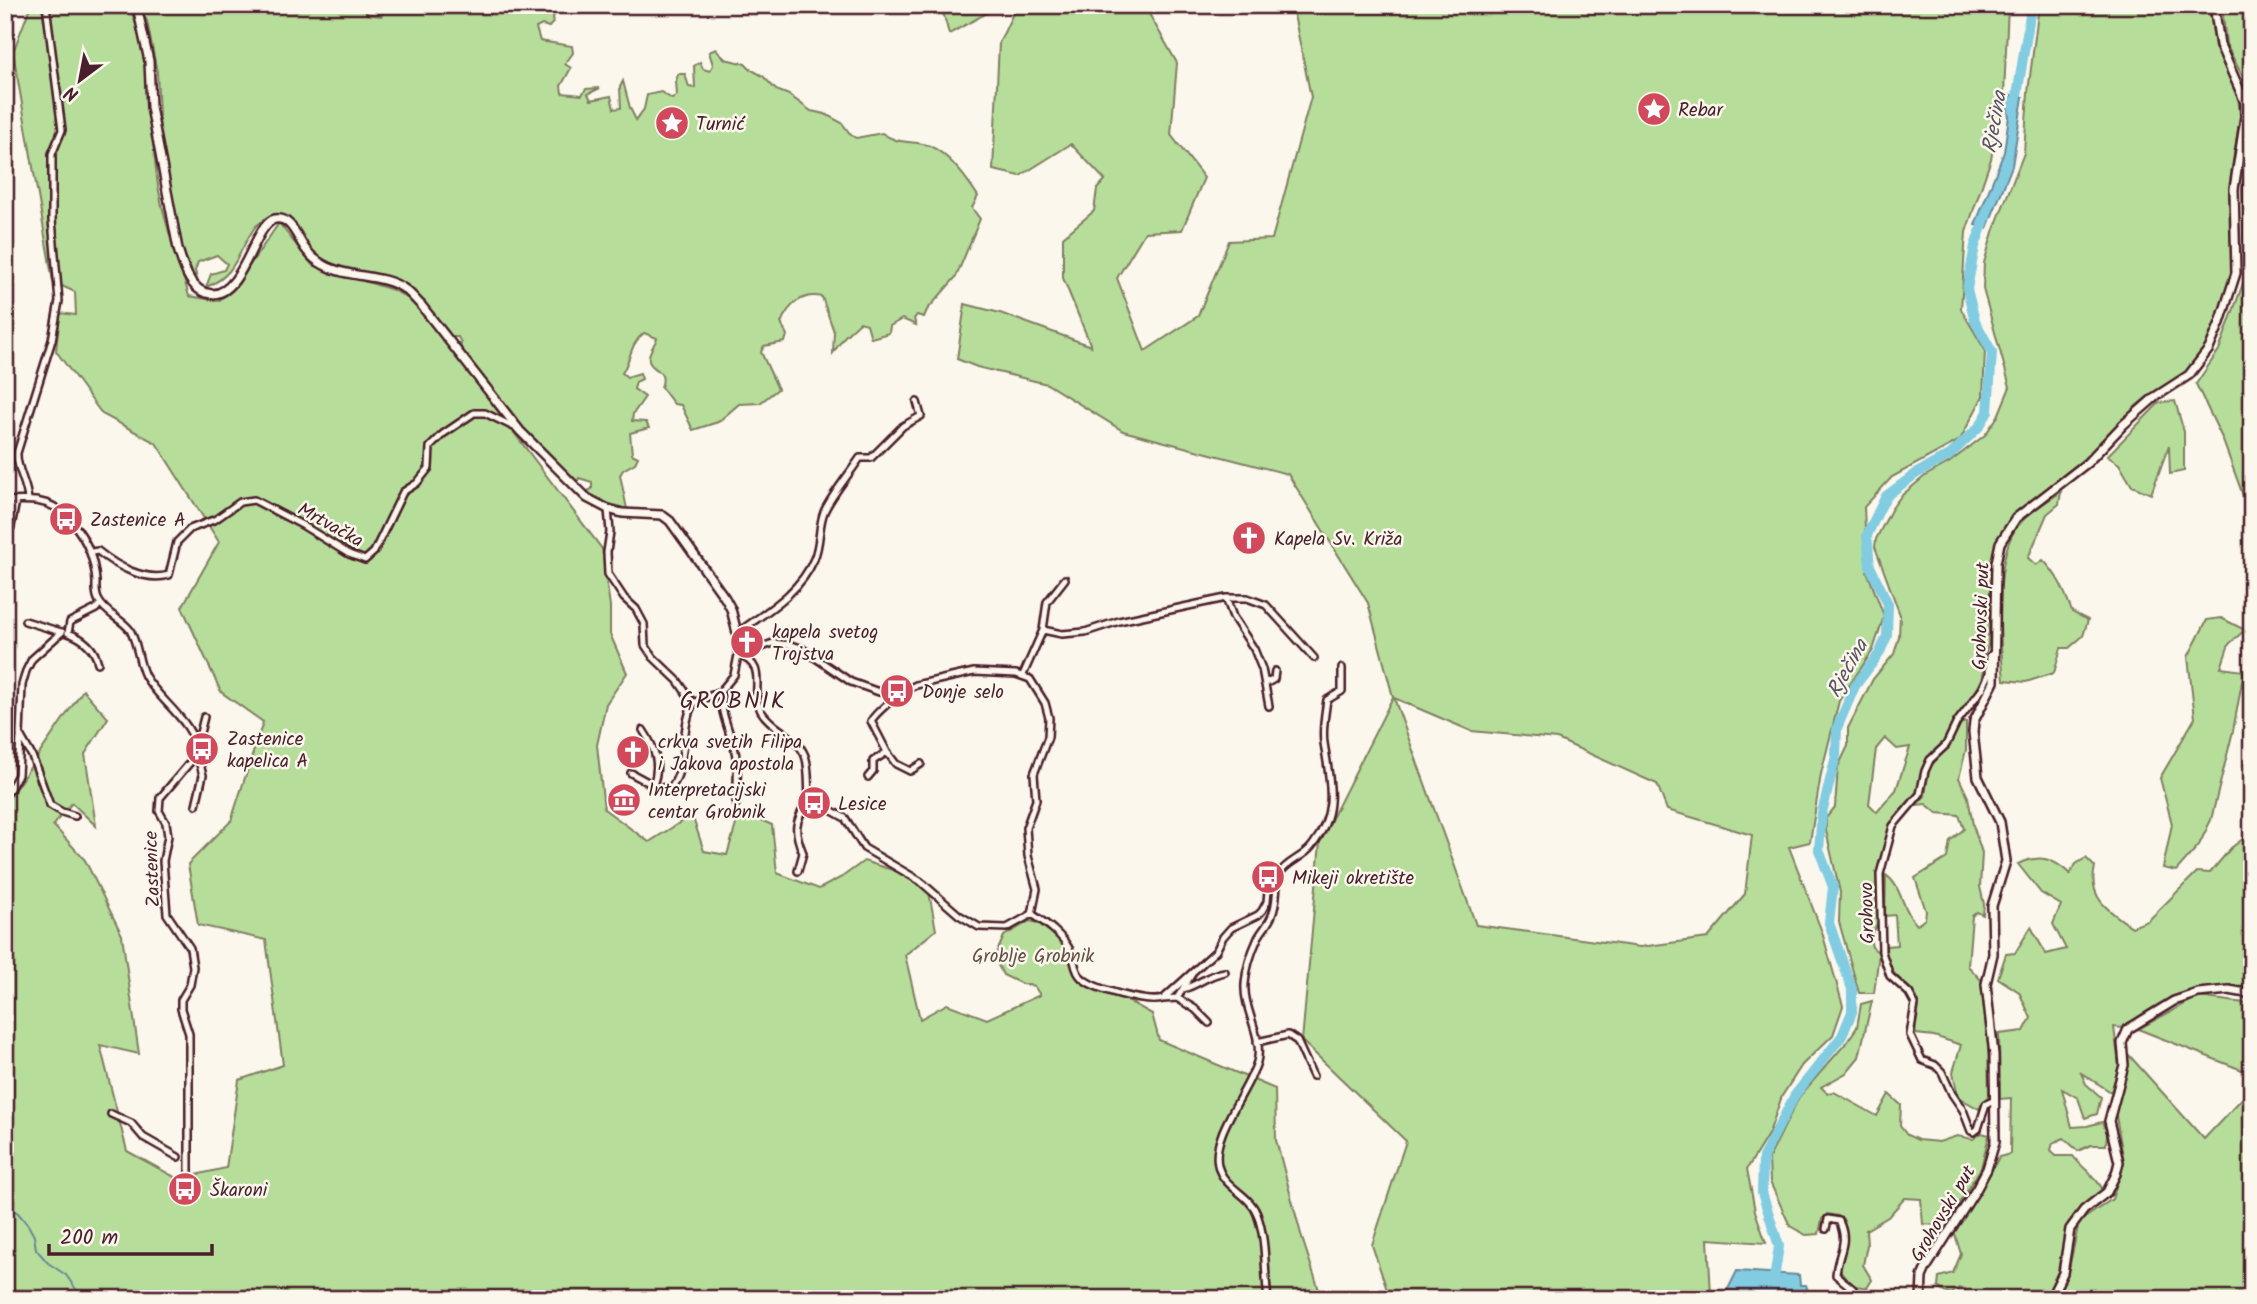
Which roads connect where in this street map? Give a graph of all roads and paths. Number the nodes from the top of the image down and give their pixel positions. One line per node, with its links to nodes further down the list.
1 (46, 5): 7 (street)
2 (134, 5): 5 (main road)
3 (2214, 5): 19 (main road, Grohovski put)
4 (918, 402): 18 (street)
5 (520, 431): 9 (main road); 11 (street, Mrtvačka)
6 (16, 500): 7 (street); 8 (street); 10 (street)
7 (28, 500): 11 (street)
8 (5, 501)
9 (608, 509): 18 (main road); 30 (street)
10 (5, 538)
11 (92, 552): 14 (street)
12 (1065, 579): 16 (street)
13 (1226, 598): 16 (street); 22 (street); 27 (street)
14 (100, 604): 17 (street); 35 (street)
15 (25, 621): 17 (street)
16 (1043, 630): 26 (street)
17 (65, 632): 23 (street); 34 (street)
18 (737, 633): 20 (street)
19 (1995, 651): 59 (main road, Grohovski put); 59 (street, Grohovo)
20 (738, 655): 21 (street); 28 (street)
21 (748, 658): 29 (street); 43 (street)
22 (1314, 658)
23 (98, 663)
24 (1342, 668): 48 (street)
25 (1275, 671): 27 (street)
26 (1023, 675): 29 (street); 49 (street)
27 (1265, 681): 31 (street)
28 (720, 692): 30 (street); 45 (street)
29 (897, 694): 36 (street)
30 (693, 703): 41 (street)
31 (1269, 706)
32 (204, 717): 35 (street)
33 (643, 730): 41 (street)
34 (20, 735): 42 (street); 46 (street)
35 (197, 745): 37 (street)
36 (887, 752): 38 (street); 40 (street)
37 (197, 754): 44 (street); 61 (street, Zastenice)
38 (920, 764)
39 (631, 773): 41 (street)
40 (868, 777)
41 (653, 785)
42 (5, 797)
43 (809, 798): 47 (street); 49 (street)
44 (196, 804)
45 (736, 804)
46 (75, 816)
47 (798, 871)
48 (1279, 874): 50 (street); 57 (street)
49 (1032, 914): 55 (street)
50 (1193, 971): 52 (street); 55 (street)
51 (1225, 972): 52 (street)
52 (1183, 989): 54 (street)
53 (2252, 994): 69 (main road)
54 (1177, 998): 55 (street); 56 (street)
55 (1163, 999)
56 (1209, 1023)
57 (1257, 1041): 58 (street); 66 (street)
58 (1313, 1076)
59 (1995, 1100): 68 (main road, Grohovski put)
60 (111, 1114): 62 (street)
61 (188, 1152): 62 (street); 63 (street, Zastenice)
62 (178, 1157): 63 (street)
63 (189, 1164): 64 (street, Zastenice)
64 (189, 1191)
65 (1826, 1229): 67 (street)
66 (1268, 1299)
67 (1859, 1299)
68 (1921, 1299)
69 (2050, 1299)

